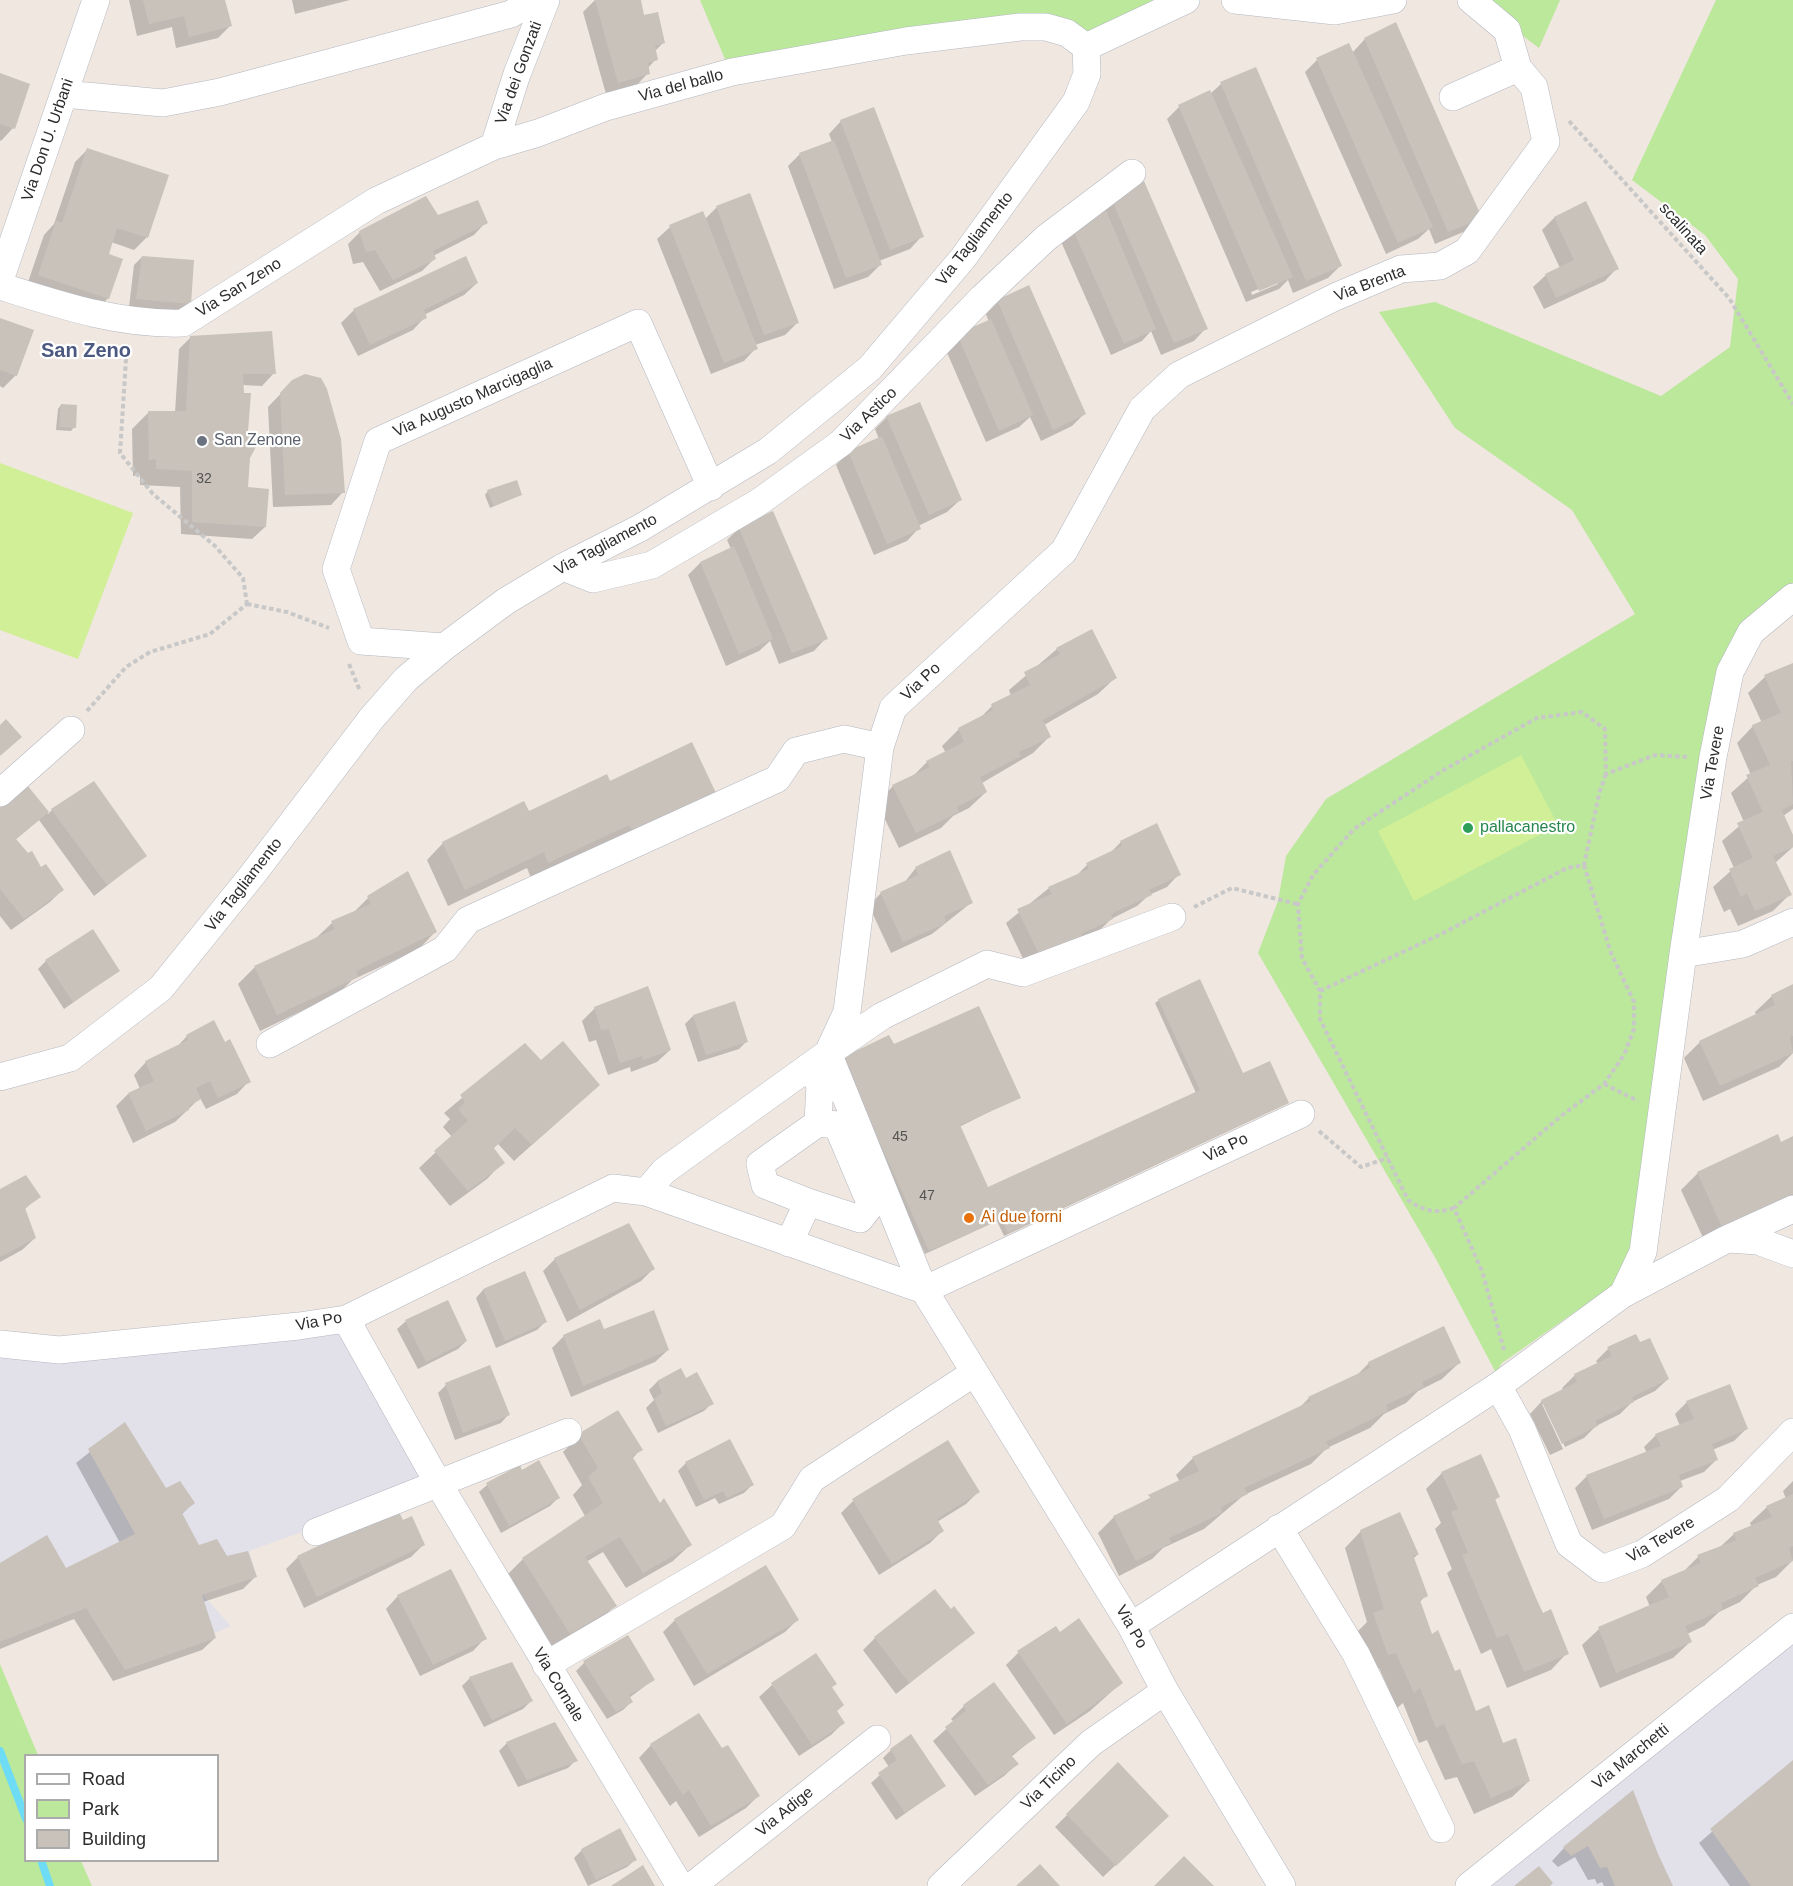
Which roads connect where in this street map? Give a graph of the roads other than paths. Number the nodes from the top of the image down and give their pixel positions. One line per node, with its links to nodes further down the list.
1 (96, 0): 10 (street, Via Don U. Urbani)
2 (534, 0): 10 (street)
3 (546, 0): 12 (street, Via dei Gonzati)
4 (1185, 0): 8 (street)
5 (1235, 0): 6 (street)
6 (1393, 0)
7 (1471, 0): 9 (street, Via Brenta)
8 (1086, 47): 12 (street, Via del ballo); 18 (street, Via Tagliamento)
9 (1518, 68): 11 (street); 17 (street, Via Brenta)
10 (64, 94): 15 (street, Via Don U. Urbani)
11 (1453, 97)
12 (494, 146): 14 (street, Via del ballo)
13 (1132, 174): 19 (street, Via Astico)
14 (301, 249): 16 (street, Via San Zeno)
15 (0, 280)
16 (0, 285)
17 (1142, 409): 23 (street, Via Po)
18 (711, 487): 19 (street, Via Tagliamento); 21 (street, Via Augusto Marcigaglia)
19 (563, 567): 21 (street, Via Tagliamento)
20 (1793, 597): 27 (street, Via Tevere)
21 (444, 647): 30 (street, Via Tagliamento)
22 (71, 730): 24 (street)
23 (880, 747): 28 (street); 29 (street, Via Po)
24 (0, 793)
25 (1172, 917): 29 (street, Via Po)
26 (1793, 922): 27 (street)
27 (1683, 954): 40 (street, Via Tevere)
28 (270, 1044)
29 (819, 1060): 32 (street); 33 (street, Via Po); 39 (street, Via Po)
30 (0, 1077)
31 (1301, 1114): 39 (street, Via Po)
32 (818, 1123): 34 (street); 34 (street)
33 (645, 1192): 37 (street, Via Po); 41 (street, Via Po)
34 (808, 1202): 37 (street)
35 (1793, 1209): 36 (street, Via Tevere)
36 (1727, 1239): 38 (street); 40 (street, Via Tevere)
37 (789, 1243): 39 (street, Via Po)
38 (1793, 1254)
39 (924, 1290): 43 (street, Via Po)
40 (1623, 1294): 44 (street, Via Tevere)
41 (346, 1319): 42 (street, Via Po); 47 (street, Via Cornale)
42 (0, 1344)
43 (974, 1373): 50 (street, Via Po); 52 (street)
44 (1507, 1379): 46 (street, Via Tevere); 48 (street, Via Tevere)
45 (568, 1432): 47 (street)
46 (1793, 1432)
47 (438, 1483): 49 (street); 52 (street, Via Cornale)
48 (1279, 1528): 50 (street, Via Tevere); 55 (street)
49 (316, 1532)
50 (1131, 1626): 53 (street, Via Po)
51 (1793, 1627): 60 (street, Via Marchetti)
52 (546, 1665): 56 (street, Via Cornale)
53 (1165, 1691): 58 (street, Via Ticino); 59 (street, Via Po)
54 (878, 1738): 57 (street, Via Adige)
55 (1441, 1829)
56 (680, 1886)
57 (692, 1886)
58 (941, 1886)
59 (1282, 1886)
60 (1469, 1886)

